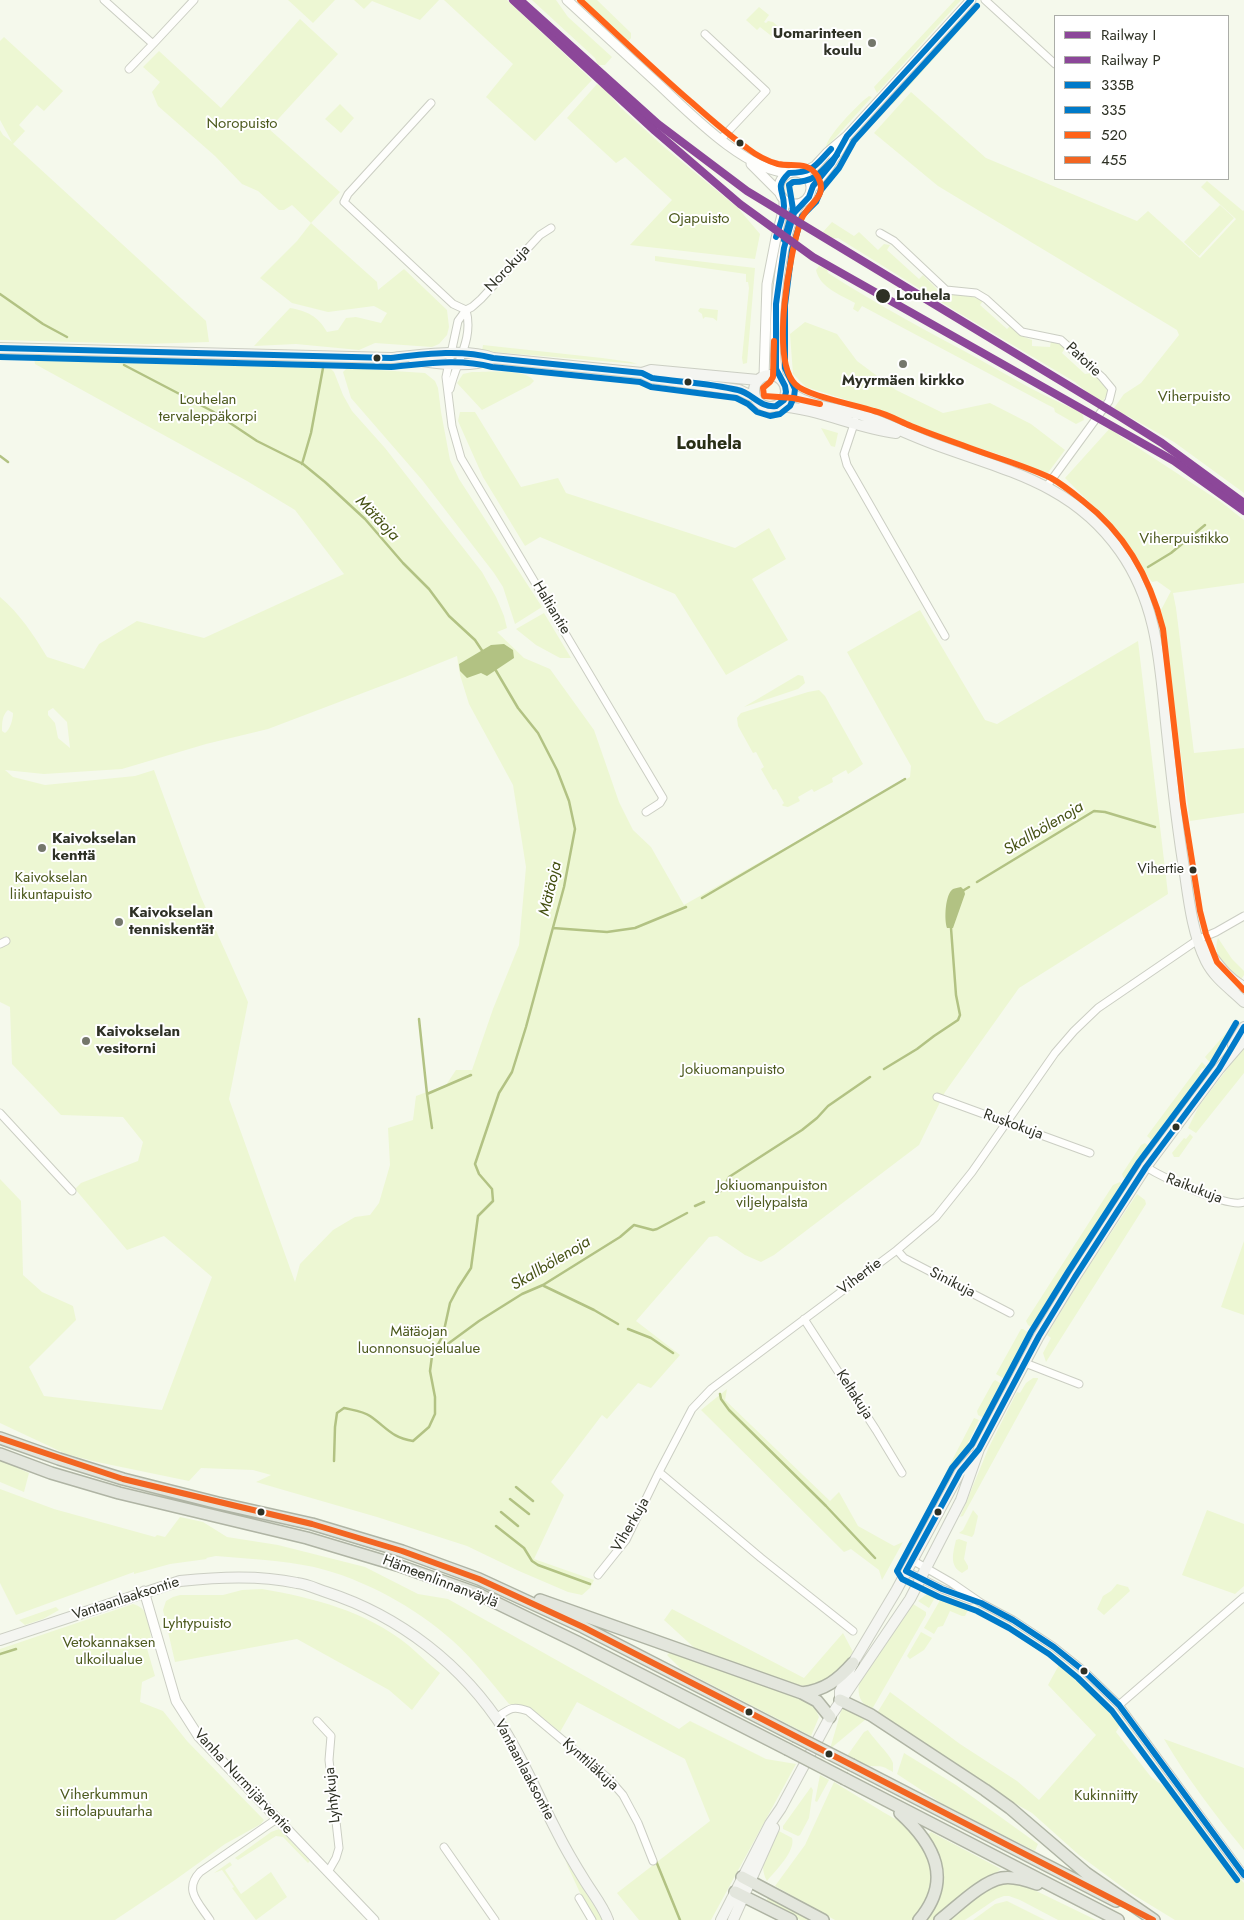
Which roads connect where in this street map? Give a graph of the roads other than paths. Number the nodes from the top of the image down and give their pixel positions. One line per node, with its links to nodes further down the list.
1 (104, 0): 7 (street)
2 (194, 0): 7 (street)
3 (567, 0): 12 (street)
4 (971, 0): 11 (street)
5 (985, 0): 8 (street)
6 (705, 34): 12 (street)
7 (153, 44): 9 (street)
8 (1054, 63)
9 (129, 69)
10 (431, 103): 21 (street)
11 (846, 136): 15 (street); 16 (street)
12 (721, 139): 13 (street)
13 (744, 156): 14 (street); 17 (street)
14 (789, 173): 15 (street); 17 (street)
15 (802, 173): 16 (street)
16 (812, 188): 18 (street)
17 (782, 196): 18 (street); 25 (street)
18 (800, 204): 26 (street)
19 (551, 228): 21 (street, Norokuja)
20 (880, 233): 32 (street, Patotie)
21 (466, 310): 23 (street); 23 (street, Norokuja)
22 (0, 348): 23 (main road)
23 (456, 359): 24 (main road); 28 (street, Haltiantie); 28 (street, Haltiantie)
24 (642, 374): 25 (main road); 29 (main road)
25 (761, 378): 26 (main road); 29 (main road)
26 (779, 378): 27 (main road)
27 (786, 388): 30 (main road); 31 (main road)
28 (449, 392): 34 (street, Haltiantie)
29 (754, 396): 30 (main road)
30 (776, 406): 31 (main road)
31 (856, 419): 32 (main road); 33 (street)
32 (1047, 486): 36 (main road)
33 (945, 636)
34 (646, 812)
35 (1244, 916): 36 (street, Vihertie)
36 (1199, 939): 37 (main road); 38 (main road); 44 (street, Vihertie)
37 (1244, 987)
38 (1244, 1002)
39 (1244, 1027): 41 (main road)
40 (1244, 1040): 41 (main road)
41 (1219, 1069): 46 (main road)
42 (937, 1096): 44 (street, Ruskokuja)
43 (0, 1114): 47 (street)
44 (1006, 1122): 45 (street, Ruskokuja); 49 (street, Vihertie)
45 (1090, 1153)
46 (1146, 1167): 48 (street, Raikukuja); 52 (main road)
47 (72, 1191)
48 (1244, 1202)
49 (897, 1250): 50 (street, Sinikuja); 51 (street, Vihertie)
50 (1010, 1313)
51 (804, 1319): 57 (street, Vihertie); 58 (street, Keltakuja)
52 (1025, 1363): 53 (street); 55 (main road)
53 (1079, 1384)
54 (0, 1438): 64 (highway, Hämeenlinnanväylä)
55 (979, 1450): 59 (main road); 60 (main road)
56 (0, 1454): 77 (highway, Hämeenlinnanväylä, bridge)
57 (660, 1472): 62 (street, Viherkuja); 68 (street)
58 (902, 1473)
59 (912, 1560): 60 (street); 61 (main road)
60 (926, 1568): 63 (main road); 67 (street)
61 (906, 1570): 63 (street); 70 (main road)
62 (598, 1575)
63 (921, 1578): 67 (street); 72 (main road)
64 (479, 1580): 71 (highway); 100 (highway, Hämeenlinnanväylä, bridge)
65 (144, 1591): 69 (main road, Vantaanlaaksontie); 75 (main road, Vantaanlaaksontie); 78 (street, Vanha Nurmijärventie)
66 (1244, 1597): 73 (street)
67 (981, 1603): 73 (street)
68 (853, 1631)
69 (0, 1640)
70 (853, 1664): 71 (highway); 72 (main road)
71 (802, 1692): 74 (highway)
72 (840, 1700): 74 (main road); 100 (highway)
73 (1119, 1705): 82 (street)
74 (830, 1717): 83 (main road)
75 (496, 1718): 80 (street, Kynttiläkuja); 87 (main road, Vantaanlaaksontie)
76 (317, 1721): 81 (street, Lyhtykuja)
77 (881, 1799): 84 (highway, Hämeenlinnanväylä); 97 (highway)
78 (278, 1818): 81 (street, Vanha Nurmijärventie); 89 (street)
79 (444, 1847): 88 (street)
80 (653, 1861)
81 (328, 1872): 90 (street, Vanha Nurmijärventie)
82 (1244, 1875)
83 (746, 1880): 85 (main road); 96 (highway)
84 (1069, 1894): 98 (highway); 99 (highway, Hämeenlinnanväylä)
85 (739, 1895): 93 (main road); 94 (main road); 95 (highway)
86 (580, 1898): 91 (street)
87 (606, 1915): 92 (main road, Vantaanlaaksontie)
88 (493, 1919)
89 (210, 1920)
90 (374, 1920)
91 (592, 1920)
92 (614, 1920)
93 (722, 1920)
94 (733, 1920)
95 (791, 1920)
96 (823, 1920)
97 (919, 1920)
98 (940, 1920)
99 (1118, 1920)
100 (1154, 1920)

